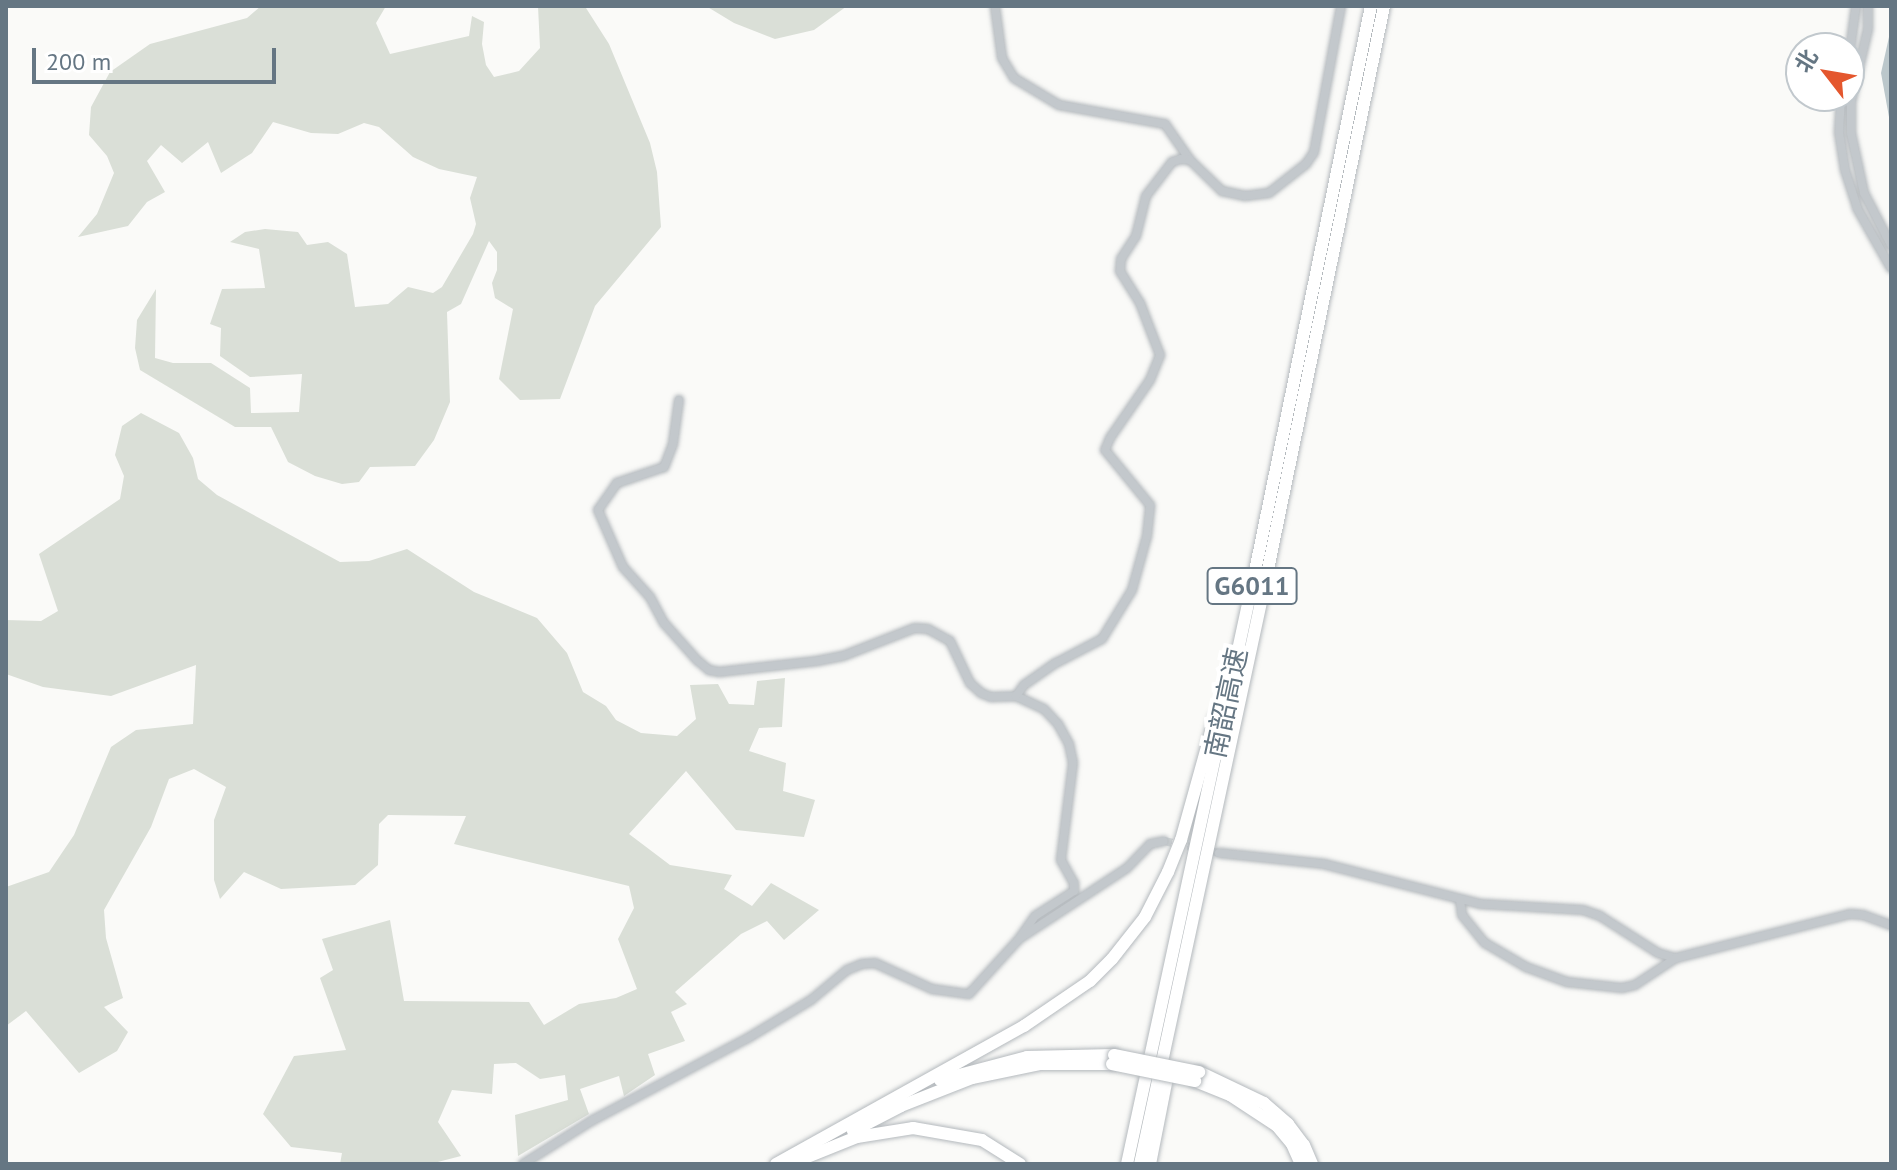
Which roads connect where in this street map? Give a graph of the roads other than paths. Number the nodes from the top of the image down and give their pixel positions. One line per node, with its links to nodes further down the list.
1 (995, 6): 9 (street)
2 (1341, 6): 9 (street)
3 (1371, 6): 13 (highway, 南韶高速 / G6011)
4 (1384, 6): 17 (highway, 南韶高速 / G6011)
5 (1856, 6): 7 (street)
6 (1868, 6): 10 (street)
7 (1852, 32)
8 (1840, 112): 11 (street)
9 (1190, 160): 14 (street)
10 (1891, 245)
11 (1891, 268)
12 (679, 400): 14 (street)
13 (1254, 576): 24 (highway); 29 (highway, 南韶高速 / G6011)
14 (1016, 696): 20 (street)
15 (1164, 841): 20 (street)
16 (1219, 853): 18 (street)
17 (1198, 894): 30 (highway, 南韶高速 / G6011); 31 (highway)
18 (1460, 900): 21 (street); 21 (street)
19 (1891, 925): 21 (street)
20 (1019, 939): 26 (street)
21 (1676, 958)
22 (1113, 1059): 23 (highway, bridge); 24 (highway); 25 (highway)
23 (1197, 1076): 32 (highway); 33 (highway)
24 (896, 1098): 27 (highway)
25 (790, 1163): 28 (highway)
26 (523, 1164)
27 (776, 1164)
28 (1020, 1164)
29 (1127, 1164)
30 (1140, 1164)
31 (1150, 1164)
32 (1301, 1164)
33 (1312, 1164)

